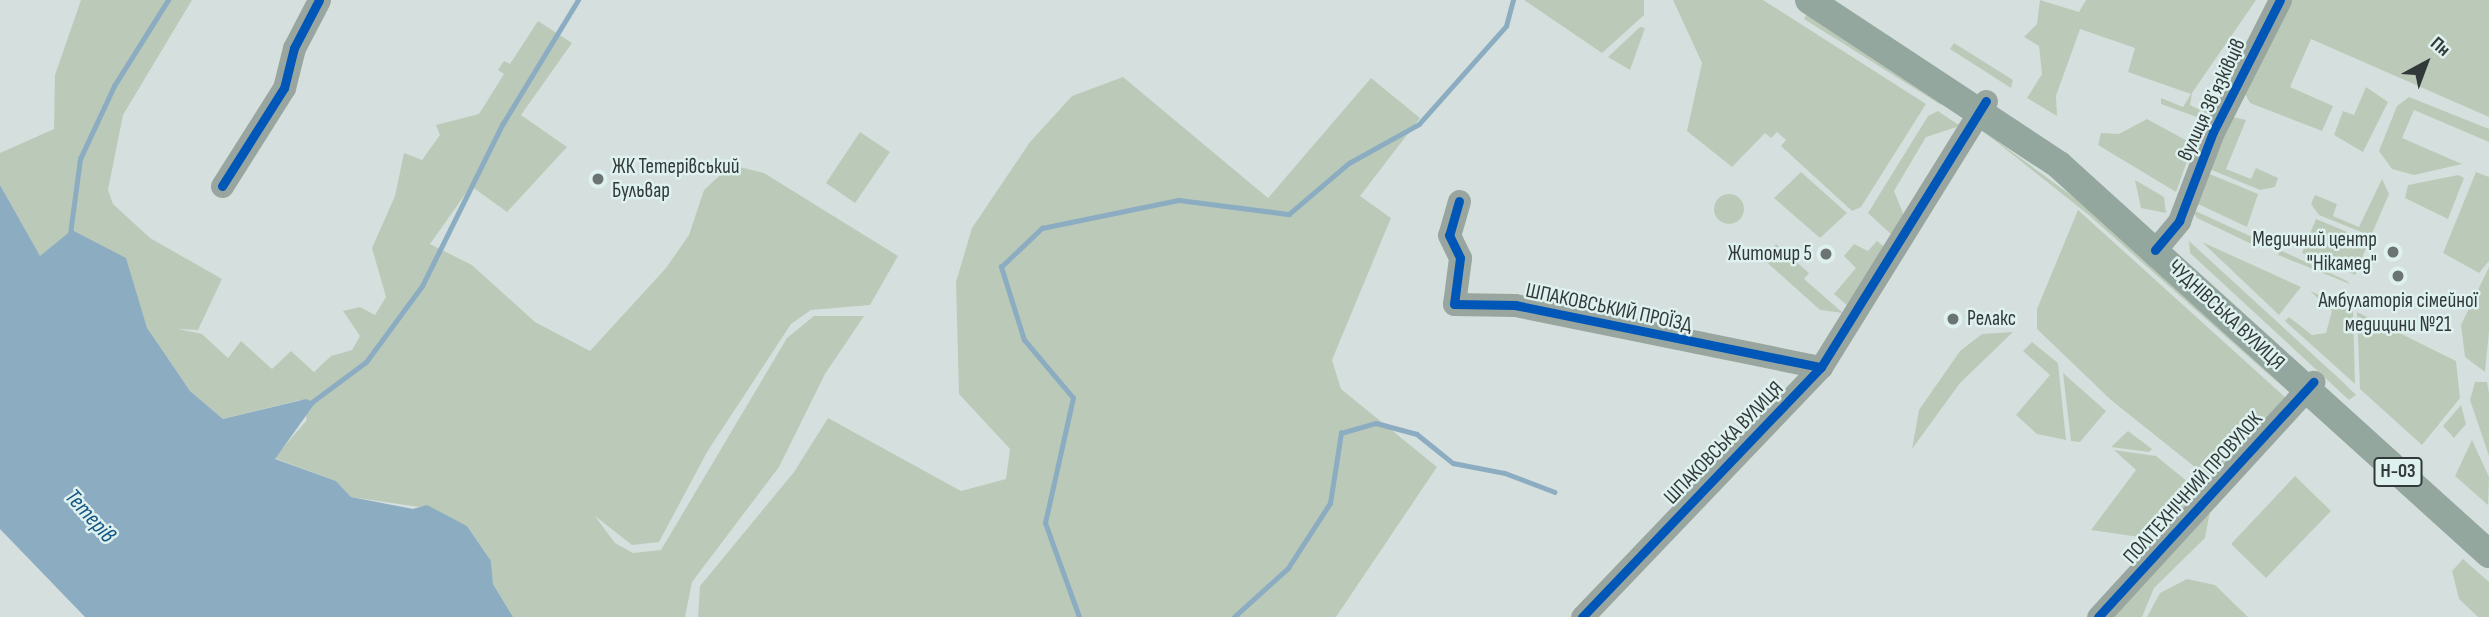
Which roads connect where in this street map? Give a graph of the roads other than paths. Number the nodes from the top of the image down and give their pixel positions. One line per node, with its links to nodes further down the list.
1 (319, 0): 6 (street)
2 (1809, 0): 5 (main road, ЧУДНІВСЬКА ВУЛИЦЯ / Н-03)
3 (1826, 0): 5 (main road, ЧУДНІВСЬКА ВУЛИЦЯ / Н-03)
4 (2280, 0): 8 (street, вулиця Звʼязківців)
5 (1983, 105): 8 (main road, ЧУДНІВСЬКА ВУЛИЦЯ / Н-03); 9 (street, ШПАКОВСЬКА ВУЛИЦЯ)
6 (222, 186)
7 (1459, 201): 9 (street, ШПАКОВСЬКИЙ ПРОЇЗД)
8 (2158, 245): 10 (main road, ЧУДНІВСЬКА ВУЛИЦЯ / Н-03)
9 (1821, 367): 13 (street, ШПАКОВСЬКА ВУЛИЦЯ)
10 (2310, 385): 11 (main road, ЧУДНІВСЬКА ВУЛИЦЯ / Н-03); 12 (main road, ЧУДНІВСЬКА ВУЛИЦЯ / Н-03); 14 (street, ПОЛІТЕХНІЧНИЙ ПРОВУЛОК)
11 (2489, 542)
12 (2489, 554)
13 (1582, 617)
14 (2098, 617)

